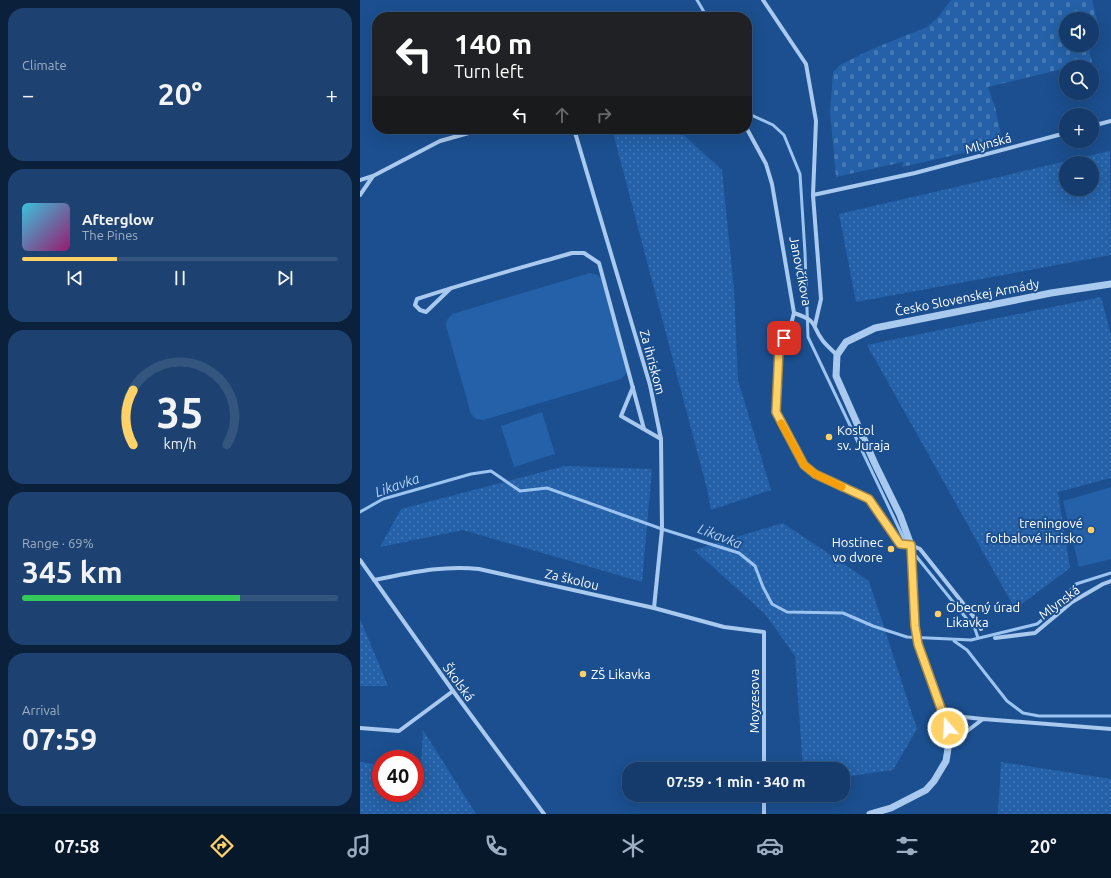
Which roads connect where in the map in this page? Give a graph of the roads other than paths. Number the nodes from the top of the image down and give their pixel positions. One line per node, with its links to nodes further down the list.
1 (763, 0): 11 (street)
2 (1111, 121): 3 (street)
3 (1099, 124)
4 (465, 134): 8 (street)
5 (575, 134): 19 (street, Za ihriskom)
6 (750, 134): 14 (street, Janovčíkova)
7 (1059, 135): 11 (street, Mlynská)
8 (373, 176): 9 (street); 10 (street)
9 (360, 180)
10 (360, 195)
11 (813, 195): 15 (street)
12 (1111, 284): 16 (street, Česko Slovenskej Armády)
13 (451, 288): 13 (street); 17 (street)
14 (794, 313): 15 (street, Janovčíkova); 20 (street)
15 (815, 325): 16 (street, Janovčíkova)
16 (837, 355): 20 (street)
17 (633, 387): 18 (street); 18 (street)
18 (644, 429): 19 (street)
19 (661, 439): 24 (street, Za ihriskom)
20 (911, 545): 25 (street); 29 (street)
21 (360, 560): 22 (street, Školská)
22 (374, 580): 24 (street, Za školou); 28 (street, Školská)
23 (1111, 582): 27 (street, Mlynská)
24 (654, 608): 26 (street, Za školou)
25 (981, 629)
26 (764, 632): 34 (street, Moyzesova)
27 (995, 638)
28 (453, 690): 31 (street); 36 (street, Školská)
29 (944, 715): 30 (street); 33 (street)
30 (983, 719): 32 (street); 33 (street)
31 (360, 728)
32 (1111, 729)
33 (950, 744): 38 (street)
34 (764, 762)
35 (764, 802): 37 (street)
36 (544, 814)
37 (764, 814)
38 (870, 814)

